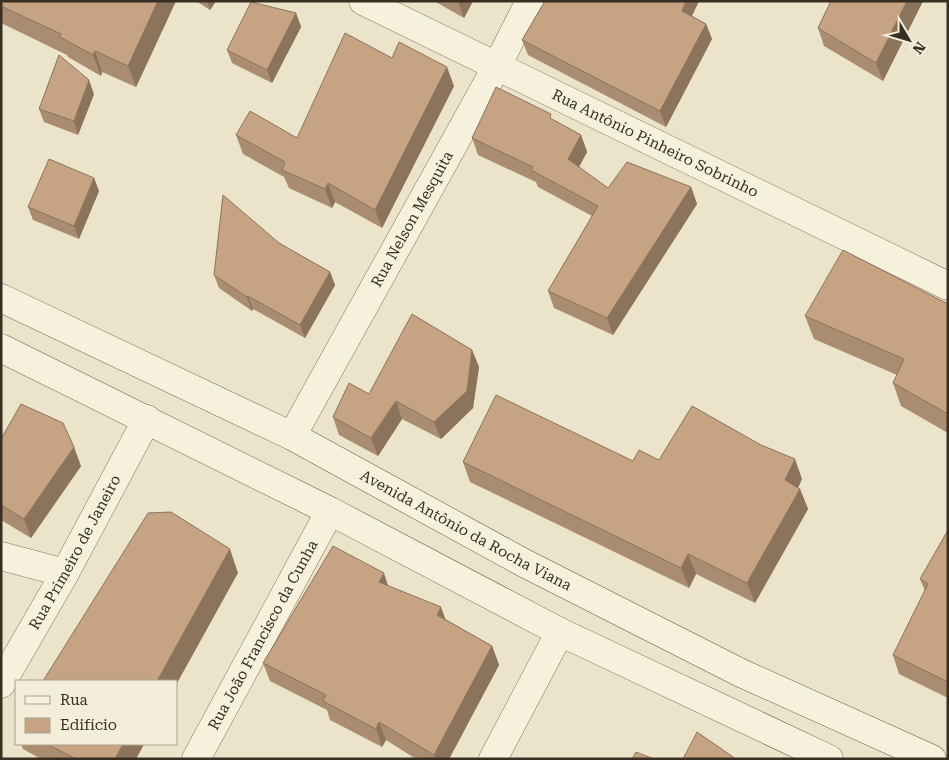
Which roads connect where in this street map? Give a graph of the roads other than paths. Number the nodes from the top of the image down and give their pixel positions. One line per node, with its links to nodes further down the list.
1 (363, 1): 3 (main road, Rua Antônio Pinheiro Sobrinho)
2 (530, 1): 3 (main road, Rua Nelson Mesquita)
3 (498, 66): 4 (main road, Rua Antônio Pinheiro Sobrinho); 8 (main road, Rua Nelson Mesquita)
4 (948, 286)
5 (1, 298): 8 (main road, Avenida Antônio da Rocha Viana)
6 (1, 348): 7 (main road)
7 (147, 418): 9 (main road); 11 (main road, Rua Primeiro de Janeiro)
8 (292, 436): 17 (main road, Avenida Antônio da Rocha Viana)
9 (330, 511): 12 (main road); 14 (main road, Rua João Francisco da Cunha)
10 (1, 556): 11 (main road)
11 (65, 573): 13 (main road, Rua Primeiro de Janeiro)
12 (560, 632): 15 (main road); 16 (main road)
13 (1, 684)
14 (196, 759)
15 (493, 759)
16 (829, 759)
17 (932, 759)

